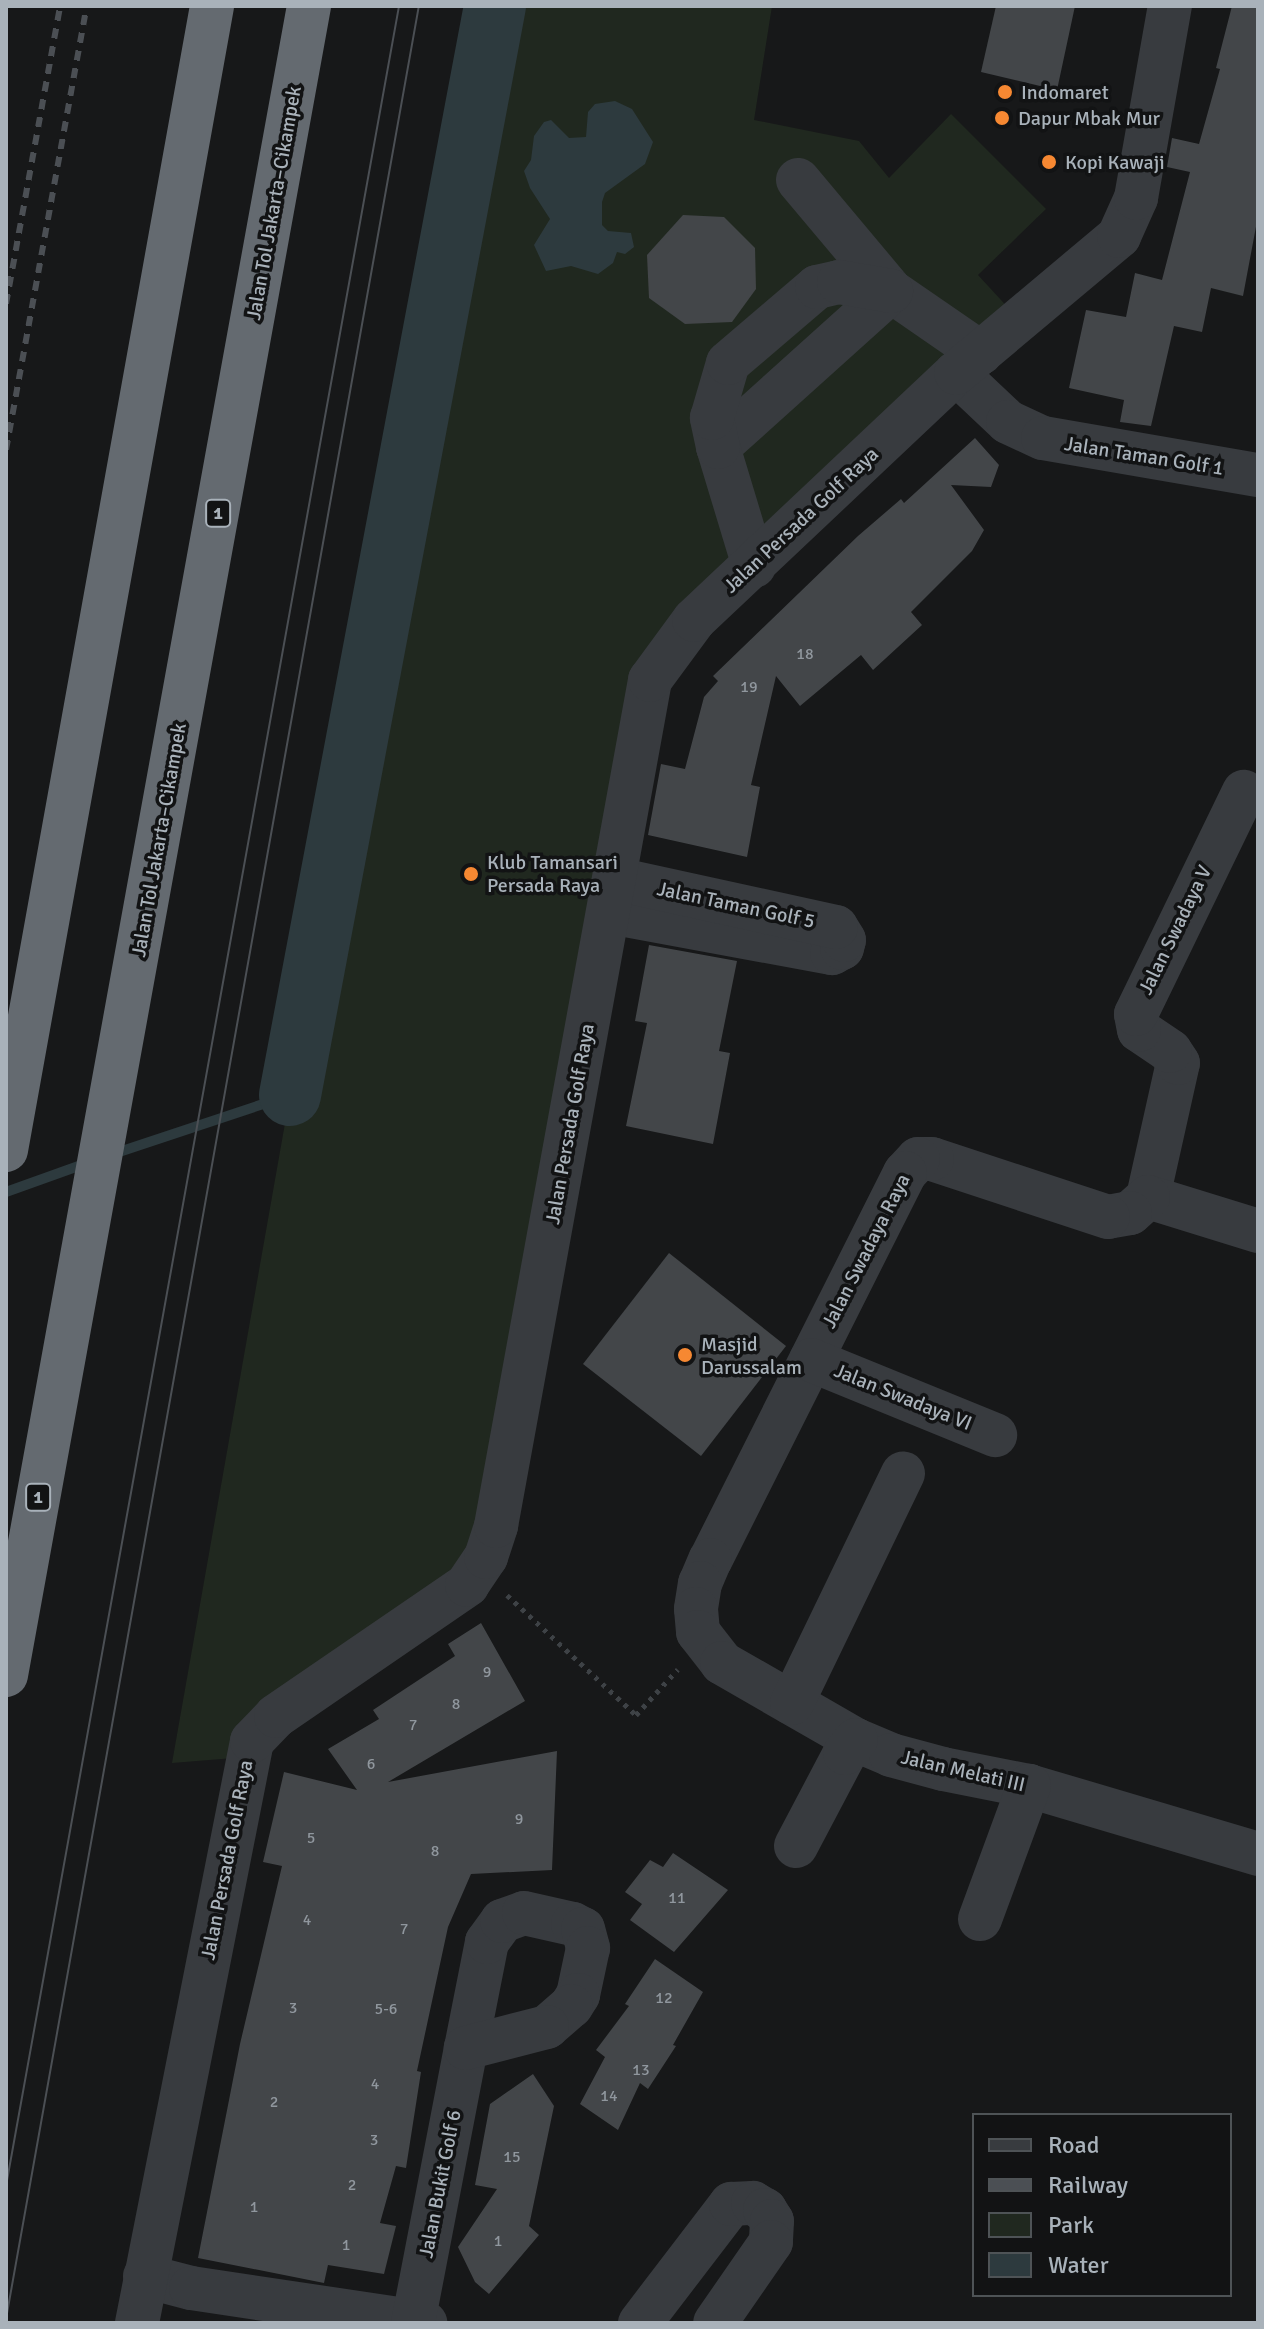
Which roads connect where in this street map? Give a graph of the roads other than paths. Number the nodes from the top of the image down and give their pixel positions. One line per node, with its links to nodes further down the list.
1 (212, 6): 11 (highway)
2 (309, 6): 18 (highway, Jalan Tol Jakarta–Cikampek / 1)
3 (1170, 6): 6 (street, Jalan Persada Golf Raya)
4 (798, 180): 5 (street)
5 (891, 291): 6 (street, Jalan Taman Golf 1); 7 (street); 7 (street)
6 (968, 363): 8 (street, Jalan Taman Golf 1); 9 (street, Jalan Persada Golf Raya)
7 (718, 447): 9 (street)
8 (1258, 475)
9 (754, 566): 26 (street, Jalan Persada Golf Raya)
10 (1244, 792): 12 (street, Jalan Swadaya V)
11 (6, 1150)
12 (1148, 1197): 13 (street); 14 (street, Jalan Swadaya Raya)
13 (1258, 1231)
14 (811, 1360): 15 (street, Jalan Swadaya VI); 17 (street, Jalan Swadaya Raya)
15 (995, 1435)
16 (903, 1473): 19 (street)
17 (700, 1637): 19 (street, Jalan Melati III)
18 (6, 1675)
19 (792, 1703): 20 (street, Jalan Melati III)
20 (856, 1740): 21 (street, Jalan Melati III); 22 (street)
21 (1029, 1786): 23 (street, Jalan Melati III); 24 (street)
22 (796, 1846)
23 (1258, 1854)
24 (980, 1919)
25 (466, 2048): 27 (street, Jalan Bukit Golf 6)
26 (145, 2276): 27 (street); 28 (street, Jalan Persada Golf Raya)
27 (417, 2322)
28 (137, 2323)
29 (640, 2323): 30 (street)
30 (715, 2323)

